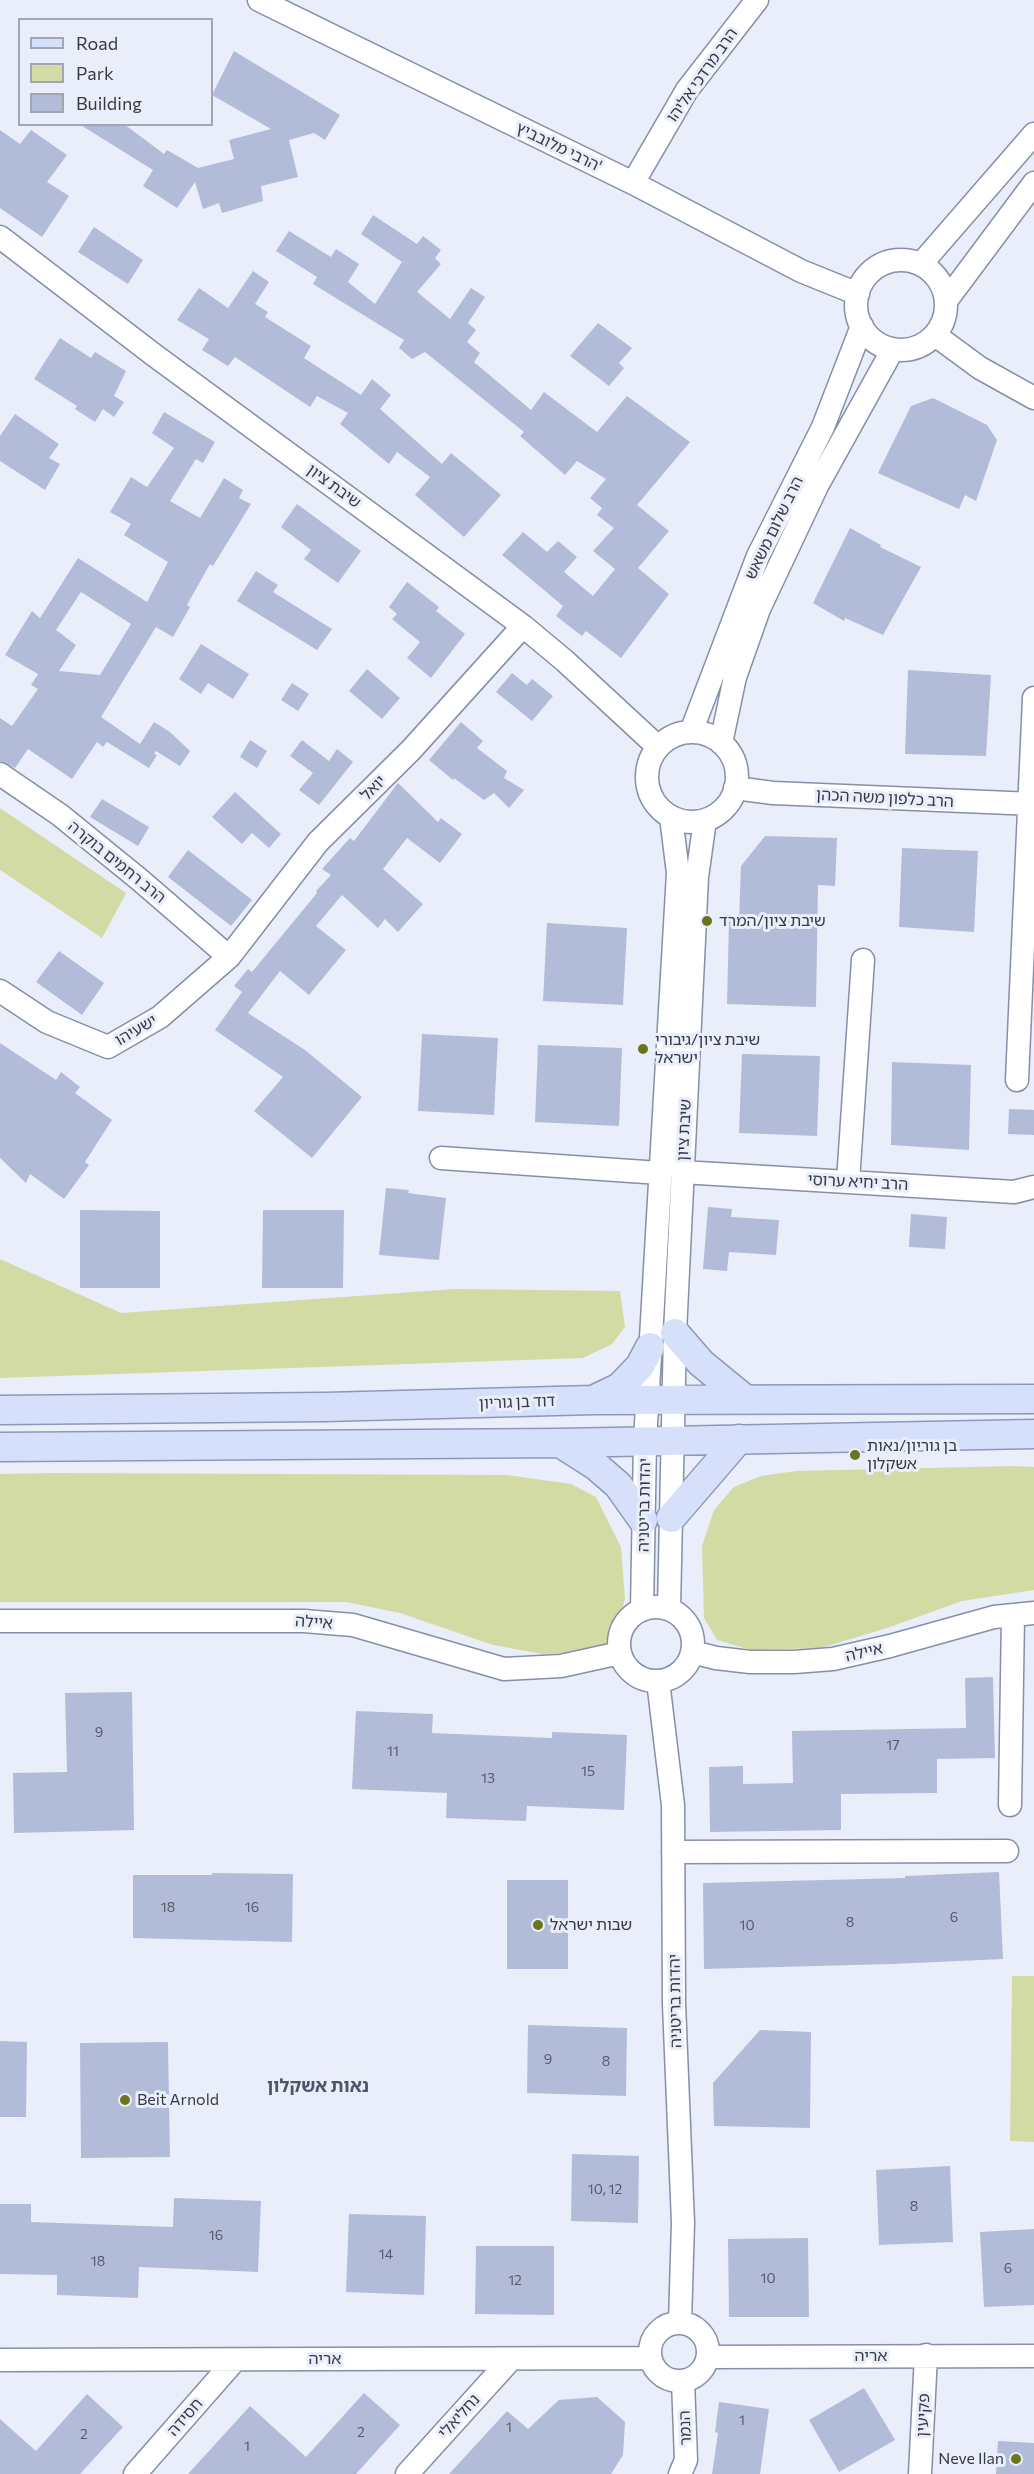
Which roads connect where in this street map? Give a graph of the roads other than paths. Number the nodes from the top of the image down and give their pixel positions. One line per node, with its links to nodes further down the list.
1 (259, 0): 4 (street, הרבי מלובביץ')
2 (757, 0): 4 (street, הרב מרדכי אליהו)
3 (1034, 134): 7 (street)
4 (633, 183): 8 (street, הרבי מלובביץ')
5 (1034, 183): 9 (street)
6 (0, 237): 14 (street, שיבת ציון)
7 (921, 264): 8 (street); 9 (street)
8 (858, 294): 10 (street)
9 (946, 301): 11 (street)
10 (862, 326): 12 (street); 16 (street, הרב שלום משאש)
11 (935, 335): 12 (street); 13 (street)
12 (893, 349): 17 (street, הרב שלום משאש)
13 (1034, 398)
14 (523, 626): 18 (street, שיבת ציון); 24 (street, יואל)
15 (1034, 698): 21 (street)
16 (691, 732): 17 (street); 18 (street)
17 (722, 743): 20 (street)
18 (658, 747): 22 (street)
19 (0, 774): 24 (street, הרב רחמים בוקרה)
20 (735, 788): 21 (street, הרב כלפון משה הכהן); 23 (street)
21 (1032, 804): 27 (street)
22 (672, 817): 23 (street); 30 (street, שיבת ציון)
23 (705, 820): 29 (street, שיבת ציון)
24 (229, 957): 26 (street, ישעיהו)
25 (862, 960): 31 (street)
26 (0, 990)
27 (1017, 1080)
28 (441, 1158): 30 (street)
29 (682, 1172): 31 (street, הרב יחיא ערוסי); 33 (street, שיבת ציון)
30 (660, 1173): 33 (street, שיבת ציון)
31 (848, 1181): 32 (street, הרב יחיא ערוסי)
32 (1034, 1187)
33 (662, 1340): 35 (street, שיבת ציון); 36 (main road); 37 (main road)
34 (1034, 1398): 36 (main road, דוד בן גוריון)
35 (660, 1399): 36 (main road, דוד בן גוריון); 37 (main road, דוד בן גוריון); 41 (street, יהדות בריטניה)
36 (745, 1399)
37 (594, 1400): 38 (main road, דוד בן גוריון)
38 (0, 1410)
39 (1034, 1434): 40 (main road)
40 (740, 1439): 41 (main road); 44 (main road)
41 (659, 1441): 42 (main road); 44 (street, יהדות בריטניה)
42 (560, 1443): 43 (main road); 44 (main road)
43 (0, 1447)
44 (657, 1519): 45 (street, יהדות בריטניה); 46 (street, יהדות בריטניה)
45 (642, 1610): 46 (street); 50 (street)
46 (669, 1610): 49 (street)
47 (1023, 1614): 49 (street, איילה); 52 (street)
48 (0, 1622): 50 (street, איילה)
49 (692, 1652): 51 (street)
50 (620, 1653): 51 (street)
51 (658, 1681): 54 (street, יהדות בריטניה)
52 (1010, 1805)
53 (1007, 1851): 54 (street)
54 (673, 1852): 55 (street, יהדות בריטניה)
55 (680, 2323): 58 (street); 59 (street)
56 (926, 2355): 57 (street, אריה); 58 (street, אריה); 67 (street, פקיעין)
57 (1034, 2356)
58 (708, 2357): 63 (street)
59 (650, 2358): 60 (street, אריה); 63 (street)
60 (511, 2359): 62 (street, אריה); 65 (street, נחליאלי)
61 (0, 2360): 62 (street, אריה)
62 (235, 2360): 64 (street, חסידה)
63 (683, 2381): 66 (street, הנמר)
64 (135, 2474)
65 (407, 2474)
66 (680, 2474)
67 (920, 2474)

